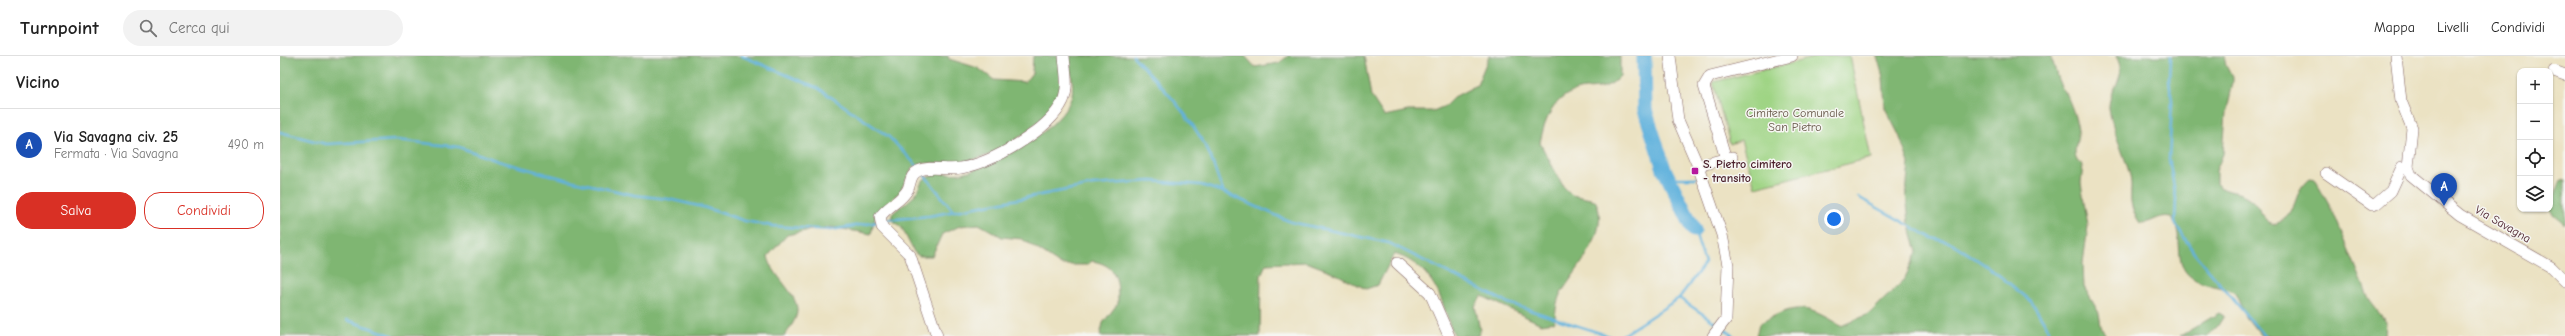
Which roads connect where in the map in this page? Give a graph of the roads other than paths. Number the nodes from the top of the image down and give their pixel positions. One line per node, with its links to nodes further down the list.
1 (1064, 56): 13 (street)
2 (1670, 56): 7 (street)
3 (1792, 56): 7 (street)
4 (2396, 56): 8 (street)
5 (2554, 71): 6 (street)
6 (2565, 75)
7 (1698, 166): 16 (street)
8 (2408, 167): 9 (street); 11 (street, Via Savagna)
9 (2326, 173)
10 (1397, 263): 12 (street)
11 (2565, 281)
12 (1445, 324): 14 (street); 15 (street)
13 (937, 336)
14 (1442, 336)
15 (1449, 336)
16 (1713, 336)

